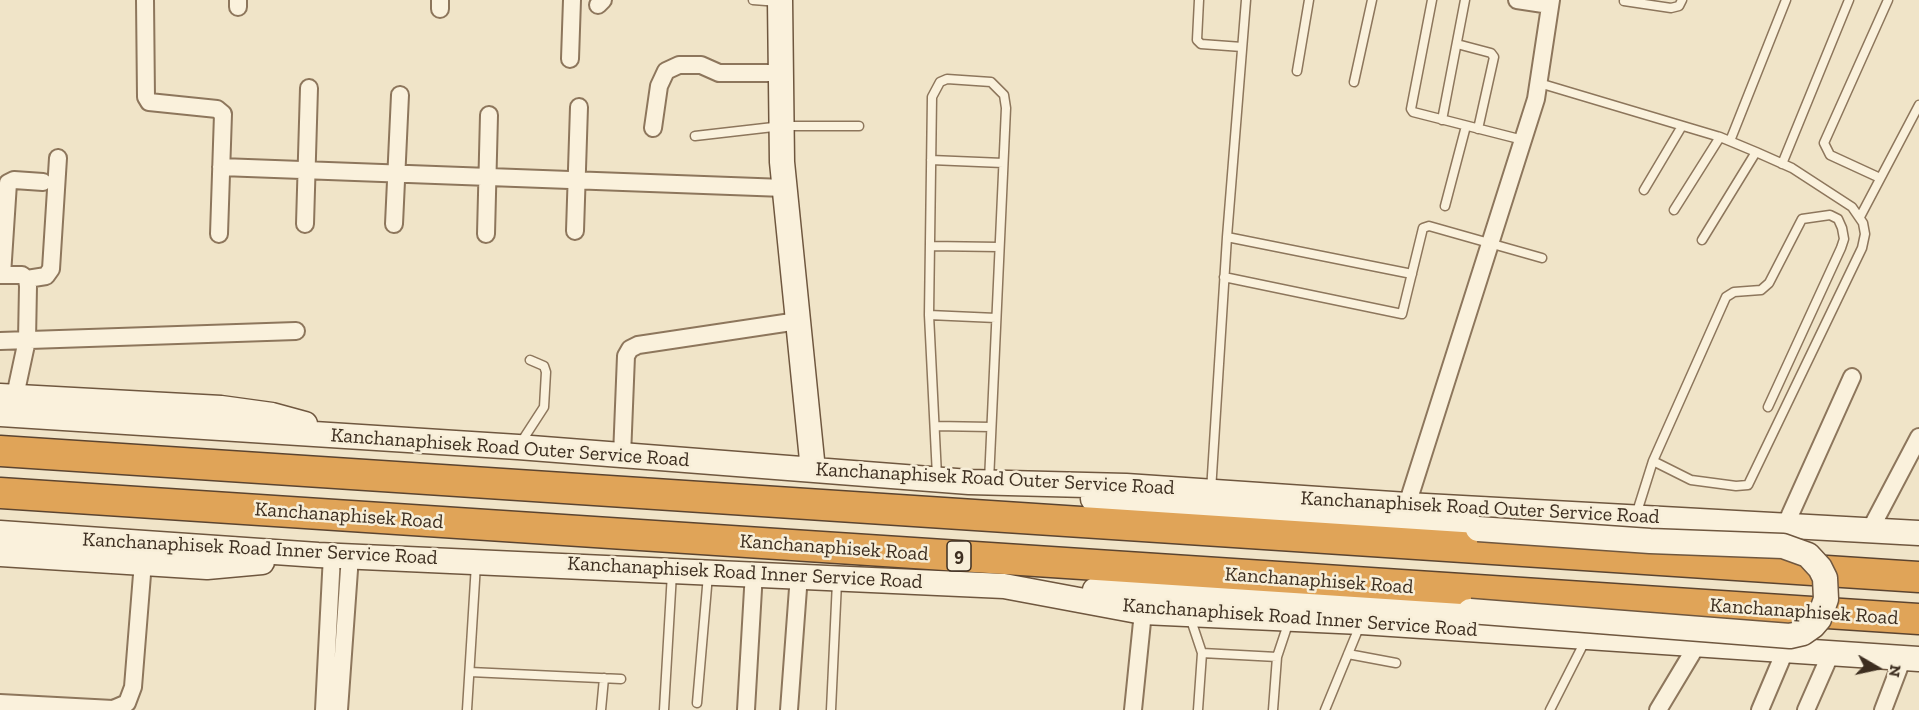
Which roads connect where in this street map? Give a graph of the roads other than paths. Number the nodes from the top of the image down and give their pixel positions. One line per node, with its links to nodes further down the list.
1 (145, 0): 46 (street)
2 (572, 0): 20 (street)
3 (753, 0): 15 (lane)
4 (1199, 0): 19 (lane)
5 (1246, 0): 19 (lane)
6 (1309, 0): 21 (lane)
7 (1372, 0): 23 (lane)
8 (1432, 0): 30 (lane)
9 (1465, 0): 18 (lane)
10 (1517, 0): 17 (street)
11 (1682, 0): 16 (lane)
12 (1786, 0): 40 (lane)
13 (1849, 0): 45 (lane)
14 (1888, 0): 49 (lane)
15 (780, 1): 22 (main road)
16 (1624, 1)
17 (1550, 2): 24 (street)
18 (1456, 44): 30 (lane); 36 (lane)
19 (1242, 47): 63 (lane)
20 (570, 59)
21 (1297, 71)
22 (781, 73): 31 (main road); 35 (street)
23 (1354, 82)
24 (1539, 83): 34 (lane); 39 (street)
25 (309, 88): 47 (street)
26 (400, 94): 48 (street)
27 (1919, 105): 49 (lane)
28 (579, 107): 51 (street)
29 (489, 115): 50 (street)
30 (1442, 120): 33 (lane)
31 (782, 126): 32 (lane); 37 (lane); 53 (main road)
32 (859, 126)
33 (1466, 126): 36 (lane); 55 (lane)
34 (1682, 126): 38 (lane); 54 (lane)
35 (653, 128)
36 (1478, 129): 39 (lane)
37 (695, 136)
38 (1720, 137): 40 (lane); 56 (lane)
39 (1523, 140): 65 (street)
40 (1730, 141): 41 (lane)
41 (1756, 152): 45 (lane); 64 (lane)
42 (58, 158): 72 (street)
43 (931, 159): 44 (lane); 44 (lane); 66 (lane)
44 (1003, 163): 67 (lane)
45 (1782, 164): 57 (lane)
46 (222, 167): 47 (street); 61 (street)
47 (307, 168): 48 (street); 58 (street)
48 (396, 174): 50 (street); 59 (street)
49 (1880, 178): 57 (lane)
50 (487, 179): 51 (street); 62 (street)
51 (576, 180): 53 (street); 60 (street)
52 (43, 182): 70 (street)
53 (784, 188): 75 (main road)
54 (1644, 190)
55 (1445, 206)
56 (1674, 210)
57 (1860, 217): 89 (lane)
58 (305, 224)
59 (394, 224)
60 (575, 231)
61 (219, 234)
62 (486, 234)
63 (1227, 237): 69 (lane); 71 (lane)
64 (1702, 240)
65 (1490, 242): 68 (lane); 69 (lane); 95 (street)
66 (930, 246): 67 (lane); 73 (lane)
67 (999, 247): 74 (lane)
68 (1542, 258)
69 (1412, 274): 71 (lane)
70 (1, 275): 72 (street)
71 (1224, 277): 93 (lane)
72 (27, 279): 77 (street)
73 (929, 315): 74 (lane); 83 (lane)
74 (996, 318): 84 (lane)
75 (798, 321): 88 (street); 90 (main road)
76 (296, 331): 77 (street)
77 (27, 340): 78 (street); 81 (street)
78 (0, 341)
79 (530, 360): 86 (lane)
80 (1852, 377): 97 (street)
81 (5, 402): 86 (main road, Kanchanaphisek Road Outer Service Road)
82 (1768, 407): 89 (lane)
83 (935, 426): 84 (lane); 91 (lane)
84 (991, 427): 92 (lane)
85 (1919, 437): 98 (street)
86 (518, 447): 88 (main road, Kanchanaphisek Road Outer Service Road)
87 (0, 451): 109 (highway, Kanchanaphisek Road / 9)
88 (622, 456): 90 (main road, Kanchanaphisek Road Outer Service Road)
89 (1653, 460): 96 (lane)
90 (813, 470): 91 (main road, Kanchanaphisek Road Outer Service Road)
91 (937, 480): 92 (main road, Kanchanaphisek Road Outer Service Road)
92 (979, 482): 93 (main road, Kanchanaphisek Road Outer Service Road); 111 (main road, bridge)
93 (1211, 491): 95 (main road, Kanchanaphisek Road Outer Service Road)
94 (0, 493): 115 (highway, Kanchanaphisek Road / 9)
95 (1407, 505): 96 (main road, Kanchanaphisek Road Outer Service Road)
96 (1635, 518): 97 (main road, Kanchanaphisek Road Outer Service Road)
97 (1785, 526): 98 (main road, Kanchanaphisek Road Outer Service Road)
98 (1870, 530): 99 (main road, Kanchanaphisek Road Outer Service Road)
99 (1919, 532)
100 (0, 533): 102 (main road, Kanchanaphisek Road Inner Service Road)
101 (0, 555): 104 (main road)
102 (333, 555): 103 (main road, Kanchanaphisek Road Inner Service Road); 104 (main road); 131 (street); 132 (street)
103 (476, 560): 105 (main road, Kanchanaphisek Road Inner Service Road); 126 (lane)
104 (143, 562): 129 (street)
105 (673, 568): 106 (main road, Kanchanaphisek Road Inner Service Road); 135 (lane)
106 (708, 570): 107 (main road, Kanchanaphisek Road Inner Service Road); 130 (lane)
107 (754, 572): 108 (main road, Kanchanaphisek Road Inner Service Road); 136 (street)
108 (799, 575): 110 (main road, Kanchanaphisek Road Inner Service Road); 137 (street)
109 (1917, 576)
110 (837, 578): 111 (main road, Kanchanaphisek Road Inner Service Road); 138 (lane)
111 (1004, 586): 112 (main road, Kanchanaphisek Road Inner Service Road)
112 (1143, 612): 113 (main road, Kanchanaphisek Road Inner Service Road); 139 (street)
113 (1189, 614): 114 (main road, Kanchanaphisek Road Inner Service Road); 120 (lane)
114 (1290, 618): 116 (main road, Kanchanaphisek Road Inner Service Road); 123 (lane)
115 (1919, 619)
116 (1361, 622): 117 (main road, Kanchanaphisek Road Inner Service Road); 122 (lane)
117 (1587, 637): 118 (main road, Kanchanaphisek Road Inner Service Road); 143 (lane)
118 (1697, 645): 119 (main road, Kanchanaphisek Road Inner Service Road); 144 (street)
119 (1785, 651): 121 (main road, Kanchanaphisek Road Inner Service Road); 145 (street)
120 (1202, 652): 123 (lane); 140 (lane)
121 (1831, 653): 125 (main road, Kanchanaphisek Road Inner Service Road); 146 (street)
122 (1348, 654): 124 (lane); 142 (lane)
123 (1277, 657): 141 (lane)
124 (1396, 663)
125 (1912, 667): 147 (street)
126 (470, 672): 127 (lane); 133 (lane)
127 (604, 678): 128 (lane); 134 (lane)
128 (621, 679)
129 (0, 703)
130 (697, 703)
131 (324, 710)
132 (339, 710)
133 (467, 710)
134 (601, 710)
135 (664, 710)
136 (746, 710)
137 (789, 710)
138 (831, 710)
139 (1133, 710)
140 (1198, 710)
141 (1273, 710)
142 (1325, 710)
143 (1550, 710)
144 (1658, 710)
145 (1760, 710)
146 (1806, 710)
147 (1883, 710)

